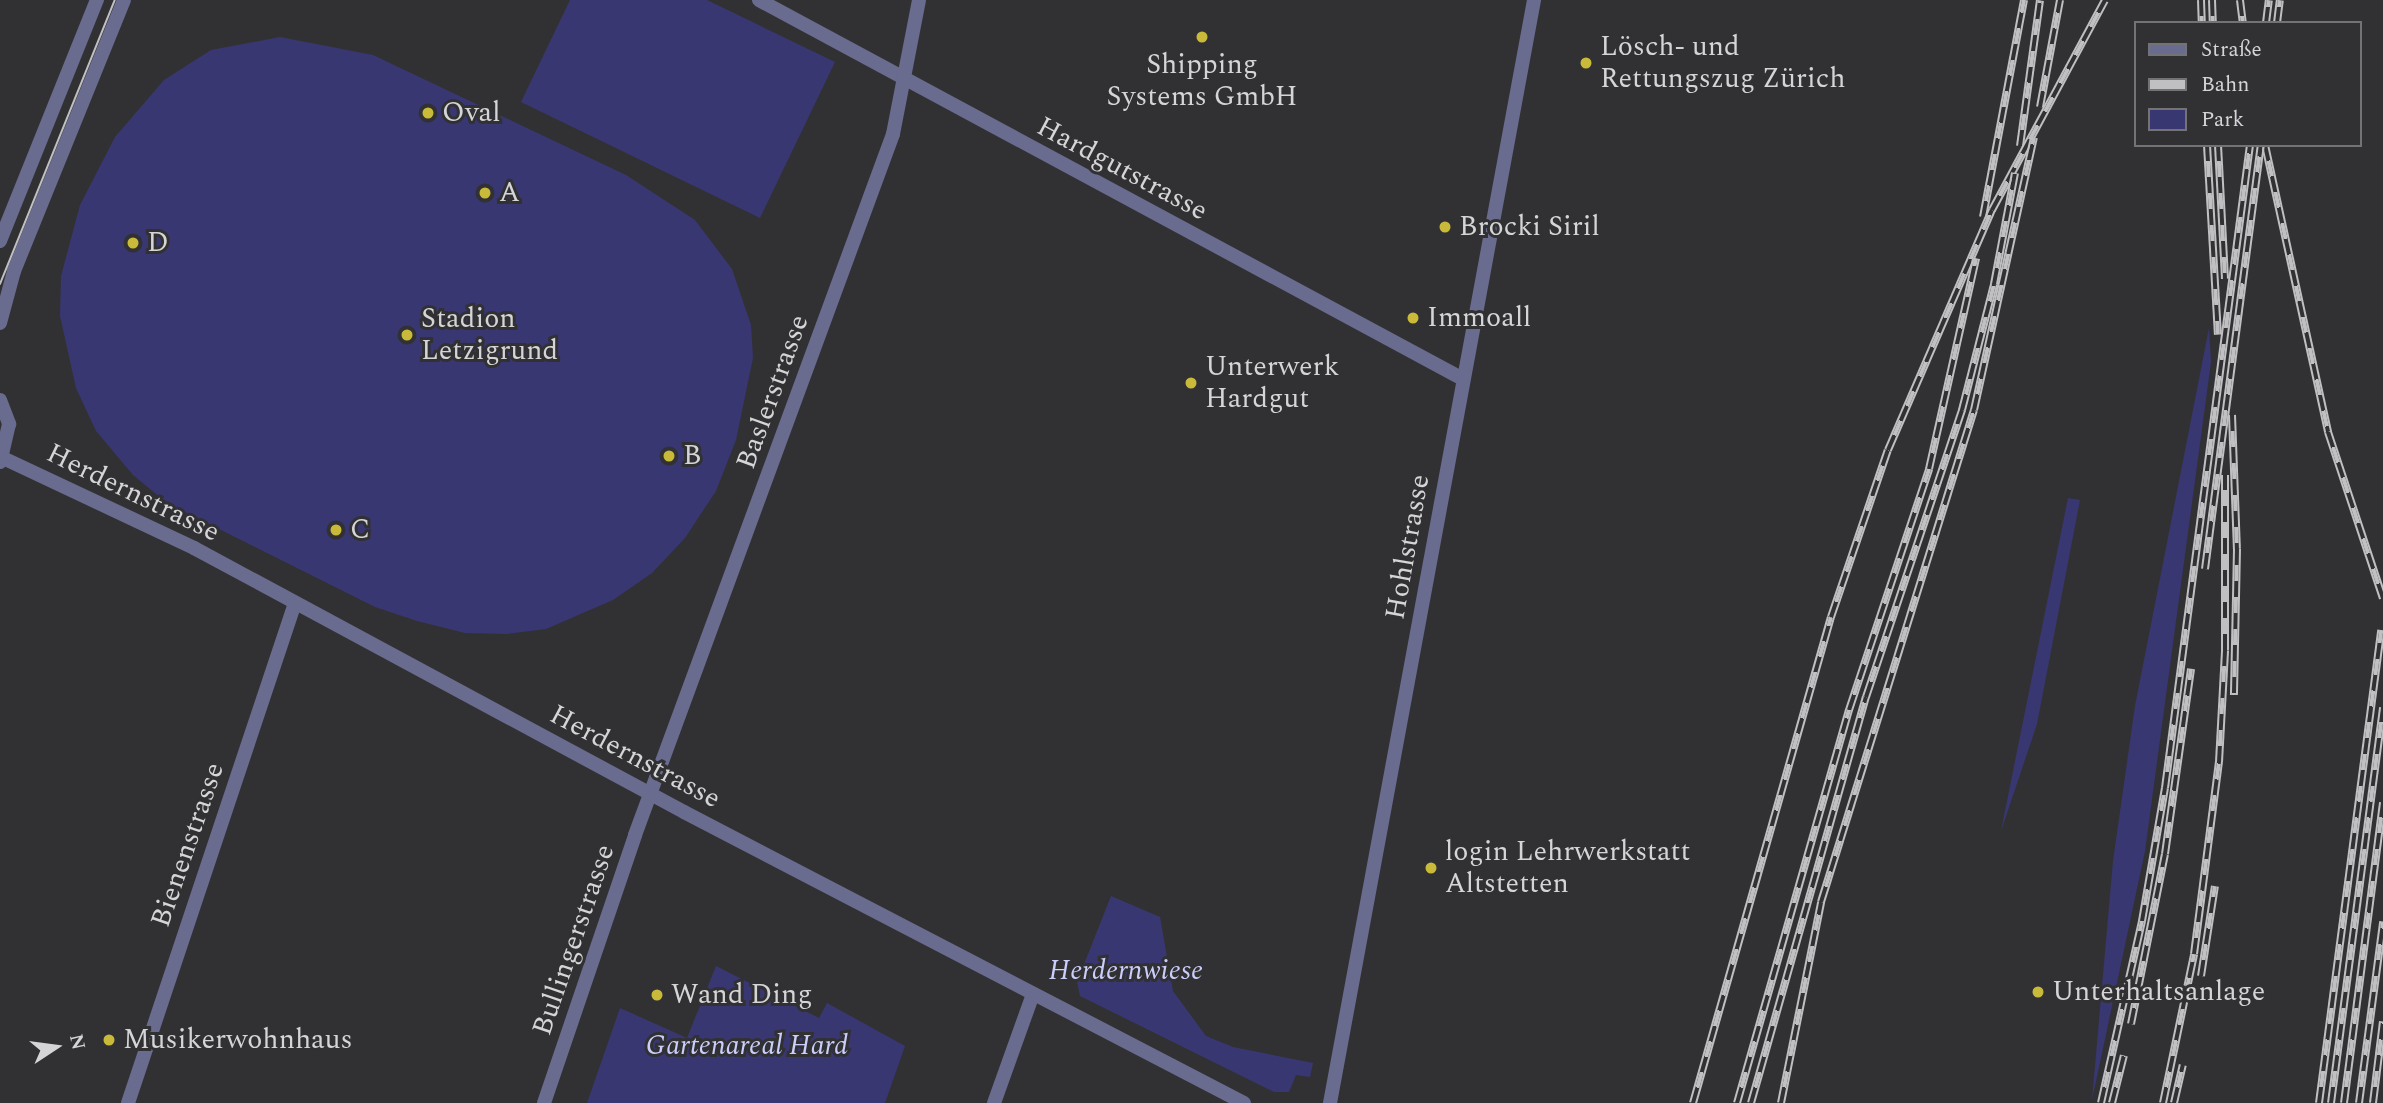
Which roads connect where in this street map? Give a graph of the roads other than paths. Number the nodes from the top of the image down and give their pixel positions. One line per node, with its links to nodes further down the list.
1 (97, 0): 7 (street)
2 (124, 0): 8 (street)
3 (759, 0): 6 (street, Hardgutstrasse)
4 (919, 0): 6 (street, Baslerstrasse)
5 (1534, 0): 9 (street, Hohlstrasse)
6 (905, 79): 9 (street, Hardgutstrasse); 13 (street, Baslerstrasse)
7 (0, 241)
8 (0, 323)
9 (1464, 379): 19 (street, Hohlstrasse)
10 (0, 400): 11 (street)
11 (1, 460): 12 (street, Herdernstrasse)
12 (295, 603): 13 (street, Herdernstrasse); 15 (street, Bienenstrasse)
13 (651, 795): 14 (street, Herdernstrasse); 16 (street, Bullingerstrasse)
14 (1032, 994): 17 (street); 18 (street, Herdernstrasse)
15 (128, 1103)
16 (544, 1103)
17 (994, 1103)
18 (1244, 1103)
19 (1330, 1103)

